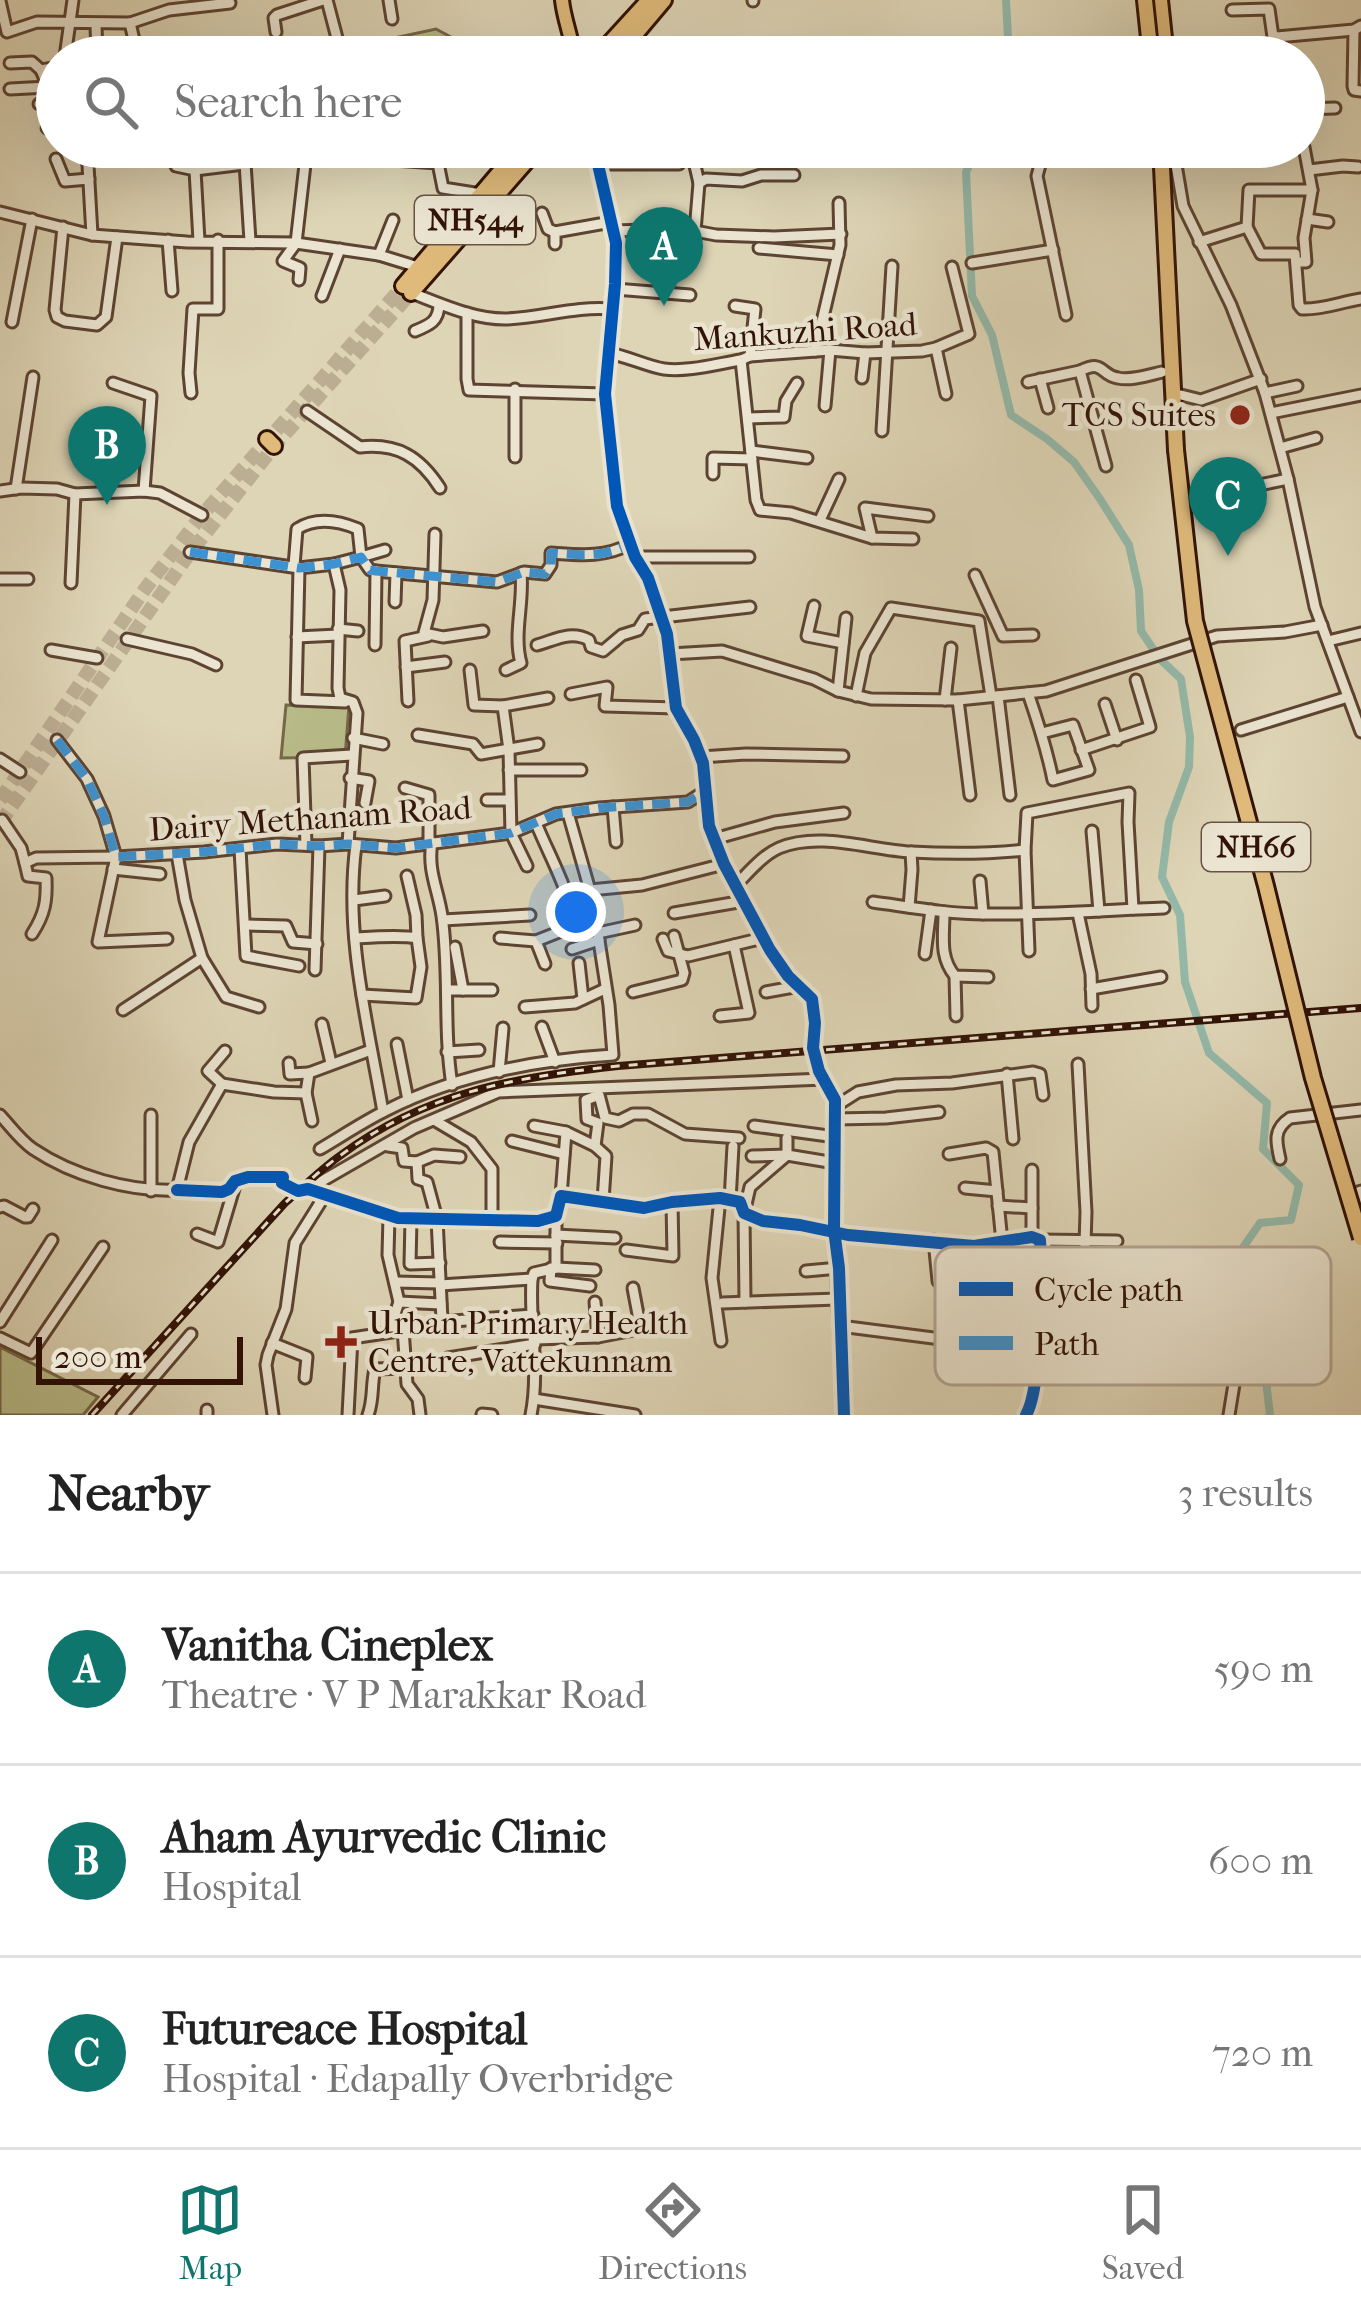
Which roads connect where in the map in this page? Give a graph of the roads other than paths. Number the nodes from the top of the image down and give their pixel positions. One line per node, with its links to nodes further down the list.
1 (73, 0): 15 (street)
2 (325, 0): 19 (street); 24 (street)
3 (389, 0): 14 (street)
4 (562, 0): 25 (main road)
5 (649, 0): 26 (highway)
6 (664, 0): 27 (highway)
7 (1148, 0): 28 (highway)
8 (1161, 0): 29 (main road)
9 (0, 1): 20 (street)
10 (155, 3): 13 (street)
11 (230, 3): 13 (street)
12 (1232, 10): 30 (street)
13 (153, 16): 16 (street)
14 (392, 20)
15 (69, 23): 17 (street); 20 (street); 21 (street)
16 (130, 23): 17 (street); 23 (street)
17 (96, 25): 22 (street)
18 (1357, 28): 31 (street); 36 (street)
19 (276, 32)
20 (4, 34)
21 (67, 36)
22 (97, 36)
23 (133, 36)
24 (336, 36)
25 (569, 36)
26 (622, 36)
27 (627, 36)
28 (1152, 36)
29 (1165, 36)
30 (1273, 36)
31 (1286, 36)
32 (10, 63): 33 (street)
33 (36, 66)
34 (36, 88): 35 (street)
35 (10, 89)
36 (1361, 92)
37 (1325, 108): 38 (street)
38 (1335, 108)
39 (1358, 167): 55 (street)
40 (60, 168): 57 (street)
41 (87, 168): 57 (street)
42 (186, 168): 54 (street)
43 (211, 168): 54 (street)
44 (244, 168): 78 (street)
45 (305, 168): 80 (street)
46 (439, 168): 60 (street)
47 (503, 168): 60 (highway, NH544)
48 (520, 168): 93 (highway, NH544)
49 (599, 168): 68 (street)
50 (696, 168): 58 (street)
51 (1039, 168): 83 (street)
52 (1162, 168): 398 (highway, NH66, bridge)
53 (1177, 168): 79 (street)
54 (195, 170): 77 (street)
55 (1310, 170): 59 (street)
56 (794, 175): 58 (street)
57 (89, 179): 73 (street)
58 (699, 183): 71 (street)
59 (1312, 190): 65 (street); 70 (street)
60 (481, 194): 88 (highway, NH544)
61 (839, 203): 72 (street)
62 (0, 212): 64 (street)
63 (542, 214): 68 (street)
64 (32, 219): 69 (street); 103 (street)
65 (1307, 219): 67 (street); 86 (street)
66 (393, 220): 84 (street)
67 (1328, 222)
68 (612, 226): 71 (street); 92 (street)
69 (63, 227): 73 (street); 74 (street)
70 (1247, 227): 79 (street); 86 (street)
71 (695, 231): 72 (street)
72 (841, 234): 85 (street)
73 (92, 235): 74 (street)
74 (117, 237): 75 (street)
75 (168, 240): 77 (street); 94 (street)
76 (218, 240): 77 (street); 78 (street); 121 (street)
77 (199, 241)
78 (250, 241): 80 (street)
79 (1198, 242): 116 (street)
80 (296, 243): 82 (street); 91 (street)
81 (759, 248): 85 (street)
82 (340, 249): 84 (street); 95 (street)
83 (1053, 250): 87 (street); 102 (street)
84 (379, 255): 88 (street)
85 (838, 255): 107 (street)
86 (1296, 262): 97 (street)
87 (972, 263)
88 (418, 266): 93 (highway, NH544)
89 (892, 266): 110 (street)
90 (952, 267): 105 (street)
91 (299, 280)
92 (615, 289): 96 (street); 100 (street)
93 (407, 290): 98 (street)
94 (172, 291)
95 (322, 296)
96 (690, 296)
97 (1361, 299)
98 (439, 304): 101 (street); 104 (street)
99 (735, 306): 111 (street)
100 (611, 309): 101 (street); 108 (street)
101 (467, 314): 120 (street)
102 (1066, 315)
103 (12, 322)
104 (415, 332)
105 (936, 348): 110 (street, Mankuzhi Road); 124 (street)
106 (830, 350): 107 (street, Mankuzhi Road); 109 (street, Mankuzhi Road); 127 (street)
107 (815, 351): 111 (street, Mankuzhi Road)
108 (608, 352): 111 (street, Mankuzhi Road); 123 (street)
109 (865, 352): 110 (street, Mankuzhi Road); 115 (street)
110 (887, 352): 132 (street)
111 (745, 358): 131 (street)
112 (1080, 370): 113 (street); 128 (street); 138 (street)
113 (1162, 372)
114 (33, 377): 143 (street)
115 (862, 378)
116 (1261, 380): 122 (street); 125 (street)
117 (113, 383): 145 (street)
118 (797, 383): 131 (street)
119 (1297, 386): 122 (street)
120 (515, 389): 123 (street); 136 (street)
121 (191, 393)
122 (1265, 393): 130 (street)
123 (605, 394): 154 (street)
124 (946, 394)
125 (1181, 395)
126 (1361, 395): 130 (street)
127 (825, 406)
128 (1048, 409)
129 (307, 411): 142 (street)
130 (1270, 413): 134 (street)
131 (748, 418): 135 (street)
132 (882, 431)
133 (1316, 438): 134 (street)
134 (1280, 448): 141 (street)
135 (752, 455): 137 (street); 139 (street); 149 (street)
136 (514, 458)
137 (807, 458)
138 (1106, 466)
139 (713, 474)
140 (839, 479): 149 (street)
141 (1288, 479): 150 (street); 175 (street)
142 (440, 488)
143 (16, 489): 144 (street); 146 (street)
144 (0, 491)
145 (144, 491): 146 (street); 147 (street)
146 (75, 494): 169 (street)
147 (202, 515)
148 (928, 516): 152 (street)
149 (820, 520): 152 (street)
150 (1240, 523)
151 (434, 534): 166 (street)
152 (872, 538): 153 (street)
153 (913, 539)
154 (630, 544): 158 (street); 164 (street)
155 (385, 550): 157 (street)
156 (190, 553): 161 (street)
157 (362, 557): 160 (street); 161 (street); 162 (street)
158 (635, 557): 159 (street); 173 (street)
159 (749, 557)
160 (334, 564): 161 (street); 178 (street)
161 (296, 567): 182 (street)
162 (376, 571): 163 (street); 186 (street)
163 (396, 573): 166 (street); 170 (street)
164 (521, 573): 166 (street); 196 (street)
165 (975, 575): 181 (street)
166 (435, 576): 180 (street)
167 (0, 579): 168 (street)
168 (28, 579)
169 (71, 583)
170 (395, 602)
171 (814, 606): 185 (street)
172 (749, 607): 173 (street)
173 (660, 616): 187 (street); 190 (street)
174 (846, 618): 185 (street)
175 (1322, 625): 184 (street); 199 (street)
176 (358, 631): 178 (street)
177 (483, 631): 180 (street)
178 (338, 632): 182 (street); 208 (street)
179 (1361, 633): 184 (street)
180 (428, 635): 194 (street)
181 (1033, 635)
182 (297, 637): 208 (street)
183 (128, 639): 193 (street)
184 (1328, 641): 203 (street)
185 (843, 643): 198 (street)
186 (375, 645)
187 (537, 645)
188 (951, 648): 205 (street)
189 (51, 650): 191 (street)
190 (670, 654): 198 (street); 211 (street)
191 (97, 658)
192 (445, 662): 194 (street)
193 (216, 665)
194 (406, 667): 207 (street)
195 (470, 670): 210 (street)
196 (506, 670)
197 (1136, 680): 218 (street)
198 (838, 691): 201 (street)
199 (1028, 693): 202 (street); 214 (street)
200 (571, 694): 211 (street)
201 (856, 696): 202 (street); 205 (street)
202 (994, 696): 206 (street); 234 (street)
203 (1348, 697): 212 (street); 213 (street)
204 (548, 698): 210 (street)
205 (945, 700): 206 (street)
206 (958, 700): 233 (street)
207 (408, 701)
208 (353, 702): 216 (street)
209 (1106, 704): 218 (street)
210 (502, 706): 221 (street)
211 (676, 708): 224 (street)
212 (1241, 730)
213 (1361, 732)
214 (1042, 733): 222 (street); 222 (street)
215 (418, 735): 221 (street)
216 (353, 738): 219 (street); 223 (street)
217 (57, 740): 256 (street, Dairy Methanam Road)
218 (1117, 740): 222 (street)
219 (382, 744)
220 (538, 744): 221 (street)
221 (509, 749): 227 (street)
222 (1081, 750)
223 (352, 755): 230 (street); 249 (street)
224 (701, 757): 225 (street); 232 (street)
225 (844, 757)
226 (0, 759): 229 (street)
227 (509, 770): 228 (street); 236 (street)
228 (581, 770)
229 (20, 772)
230 (350, 778): 237 (street); 248 (street)
231 (405, 788): 246 (street)
232 (705, 791): 238 (street, Dairy Methanam Road); 245 (street)
233 (970, 795)
234 (1010, 795)
235 (487, 800): 236 (street)
236 (508, 800): 244 (street)
237 (365, 803)
238 (614, 807): 239 (street, Dairy Methanam Road); 247 (street)
239 (568, 813): 242 (street, Dairy Methanam Road); 263 (street)
240 (844, 813): 245 (street)
241 (2, 820): 255 (street)
242 (536, 823): 244 (street, Dairy Methanam Road); 263 (street)
243 (1092, 830): 272 (street)
244 (511, 833): 246 (street, Dairy Methanam Road); 258 (street)
245 (714, 839): 257 (street)
246 (430, 842): 248 (street, Dairy Methanam Road); 280 (street)
247 (616, 842)
248 (352, 844): 250 (street, Dairy Methanam Road); 265 (street)
249 (306, 845): 250 (street, Dairy Methanam Road); 251 (street, Dairy Methanam Road)
250 (320, 846): 292 (street)
251 (240, 849): 254 (street, Dairy Methanam Road); 281 (street)
252 (1025, 850): 253 (street); 270 (street); 274 (street)
253 (911, 852): 262 (street); 268 (street)
254 (177, 854): 256 (street, Dairy Methanam Road); 299 (street)
255 (25, 863): 256 (street); 283 (street)
256 (114, 863): 259 (street); 290 (street)
257 (724, 865): 262 (street); 263 (street)
258 (527, 866)
259 (160, 874)
260 (406, 876): 287 (street)
261 (980, 881): 276 (street)
262 (736, 884): 266 (street)
263 (591, 893): 279 (street)
264 (385, 896): 265 (street)
265 (354, 900): 286 (street)
266 (744, 901): 275 (street); 289 (street)
267 (873, 902): 268 (street)
268 (909, 907): 271 (street)
269 (1164, 908): 270 (street)
270 (1133, 909): 272 (street)
271 (931, 910): 273 (street); 297 (street)
272 (1099, 911): 277 (street)
273 (944, 912): 276 (street); 304 (street)
274 (1029, 913): 276 (street); 277 (street); 296 (street)
275 (674, 914)
276 (983, 914)
277 (1078, 914): 309 (street)
278 (530, 915): 280 (street)
279 (594, 918): 284 (street); 291 (street)
280 (443, 920): 310 (street)
281 (246, 925): 292 (street); 302 (street)
282 (635, 925): 284 (street)
283 (32, 934)
284 (598, 936): 295 (street); 308 (street)
285 (668, 937): 298 (street)
286 (355, 938): 287 (street); 315 (street)
287 (417, 938): 315 (street)
288 (500, 938): 291 (street)
289 (763, 938): 293 (street); 307 (street)
290 (167, 939)
291 (536, 941): 300 (street)
292 (317, 944): 303 (street)
293 (734, 945): 298 (street); 321 (street)
294 (455, 947): 311 (street)
295 (572, 949)
296 (1029, 951)
297 (925, 954)
298 (679, 955): 313 (street)
299 (202, 958): 318 (street); 320 (street)
300 (545, 964)
301 (579, 964): 316 (street)
302 (299, 966)
303 (315, 970)
304 (955, 976): 306 (street); 322 (street)
305 (1161, 976): 309 (street)
306 (988, 977)
307 (799, 986): 314 (street); 327 (street)
308 (605, 989): 316 (street); 332 (street)
309 (1091, 989): 317 (street)
310 (448, 990): 311 (street); 331 (street)
311 (463, 990): 312 (street)
312 (492, 990)
313 (633, 992)
314 (766, 992)
315 (362, 995): 328 (street)
316 (583, 999): 319 (street)
317 (1092, 1006)
318 (260, 1007)
319 (525, 1007)
320 (123, 1010)
321 (720, 1016)
322 (956, 1016)
323 (322, 1024): 334 (street)
324 (542, 1027): 332 (street)
325 (503, 1028): 336 (street)
326 (397, 1044): 343 (street)
327 (813, 1048)
328 (371, 1050): 334 (street); 346 (street)
329 (479, 1050): 331 (street)
330 (224, 1051): 339 (street)
331 (446, 1052): 340 (street)
332 (555, 1062): 336 (street)
333 (289, 1063): 337 (street)
334 (332, 1063): 337 (street)
335 (1078, 1064): 403 (street)
336 (500, 1072): 340 (street)
337 (309, 1073): 341 (street)
338 (1007, 1075): 342 (street); 344 (street); 358 (street)
339 (222, 1084): 341 (street); 374 (street)
340 (452, 1084): 343 (street)
341 (306, 1093): 351 (street)
342 (1043, 1096)
343 (408, 1100): 346 (street)
344 (836, 1106): 350 (street); 352 (street)
345 (1361, 1110): 368 (street)
346 (383, 1112): 362 (street)
347 (939, 1112): 350 (street)
348 (151, 1114): 376 (street)
349 (0, 1115): 376 (street)
350 (836, 1119): 357 (street)
351 (313, 1120)
352 (434, 1120): 360 (street); 394 (street)
353 (534, 1126): 355 (street)
354 (754, 1126): 357 (street)
355 (566, 1132): 361 (street); 363 (street)
356 (787, 1138): 365 (street)
357 (836, 1138): 370 (street)
358 (1013, 1138)
359 (512, 1141): 363 (street)
360 (384, 1145): 369 (street); 375 (street)
361 (595, 1146): 381 (street); 382 (street)
362 (320, 1149)
363 (565, 1154): 380 (street)
364 (950, 1154): 377 (street)
365 (787, 1155): 367 (street); 370 (street); 389 (street)
366 (460, 1156): 369 (street)
367 (752, 1156)
368 (1280, 1159)
369 (417, 1162): 393 (street)
370 (836, 1163): 395 (street)
371 (1032, 1170): 387 (street)
372 (237, 1180): 374 (street); 375 (street); 396 (street)
373 (964, 1188): 377 (street)
374 (177, 1190): 376 (street)
375 (308, 1190): 379 (street)
376 (151, 1191)
377 (997, 1191): 385 (street)
378 (1361, 1191): 383 (street)
379 (325, 1195): 390 (street); 442 (street)
380 (561, 1196): 382 (street); 391 (street)
381 (725, 1200): 384 (street); 389 (street); 440 (street)
382 (603, 1201): 384 (street)
383 (1361, 1201)
384 (672, 1202): 410 (street)
385 (998, 1206): 387 (street); 406 (street)
386 (0, 1207): 388 (street)
387 (1031, 1208): 400 (street)
388 (33, 1209)
389 (744, 1213): 395 (street); 427 (street)
390 (389, 1216): 392 (street); 414 (street)
391 (556, 1216): 394 (street); 399 (street)
392 (411, 1219): 393 (street); 413 (street)
393 (437, 1219): 394 (street); 412 (street)
394 (492, 1222)
395 (834, 1231): 402 (street); 416 (street)
396 (197, 1234)
397 (615, 1238): 399 (street)
398 (1361, 1238)
399 (556, 1239): 405 (street); 415 (street)
400 (1036, 1239): 403 (street); 406 (street); 408 (street)
401 (52, 1240): 431 (street)
402 (934, 1240): 406 (street); 411 (street)
403 (1086, 1241): 404 (street); 409 (street)
404 (1117, 1241)
405 (500, 1242)
406 (1001, 1242)
407 (104, 1247): 438 (street)
408 (1036, 1247)
409 (1086, 1247)
410 (626, 1250)
411 (935, 1250)
412 (440, 1263): 413 (street); 421 (street)
413 (410, 1264): 414 (street)
414 (391, 1266): 420 (street)
415 (554, 1268): 417 (street); 419 (street); 422 (street)
416 (838, 1268): 418 (street); 424 (street)
417 (595, 1270)
418 (806, 1271)
419 (532, 1279): 421 (street); 430 (street)
420 (395, 1282): 421 (street); 425 (street)
421 (440, 1284): 429 (street)
422 (590, 1286)
423 (633, 1288): 437 (street)
424 (838, 1299): 427 (street); 433 (street)
425 (399, 1302): 429 (street); 435 (street)
426 (595, 1302): 437 (street)
427 (745, 1302): 428 (street)
428 (722, 1303)
429 (441, 1304): 432 (street)
430 (533, 1315): 432 (street); 441 (street)
431 (0, 1322)
432 (440, 1322): 434 (street)
433 (840, 1326): 439 (street); 458 (street)
434 (404, 1329): 435 (street); 444 (street)
435 (389, 1331): 452 (street)
436 (191, 1334): 450 (street)
437 (598, 1336): 441 (street)
438 (0, 1338)
439 (935, 1338)
440 (721, 1341)
441 (535, 1342): 443 (street); 448 (street)
442 (272, 1343): 445 (street); 451 (street)
443 (448, 1358)
444 (406, 1368): 453 (street); 454 (street)
445 (305, 1378)
446 (1034, 1385): 459 (street)
447 (1234, 1385): 460 (street)
448 (534, 1399): 456 (street); 457 (street)
449 (482, 1414): 455 (street)
450 (122, 1415)
451 (273, 1415)
452 (348, 1415)
453 (368, 1415)
454 (420, 1415)
455 (492, 1415)
456 (531, 1415)
457 (635, 1415)
458 (844, 1415)
459 (1026, 1415)
460 (1229, 1415)

